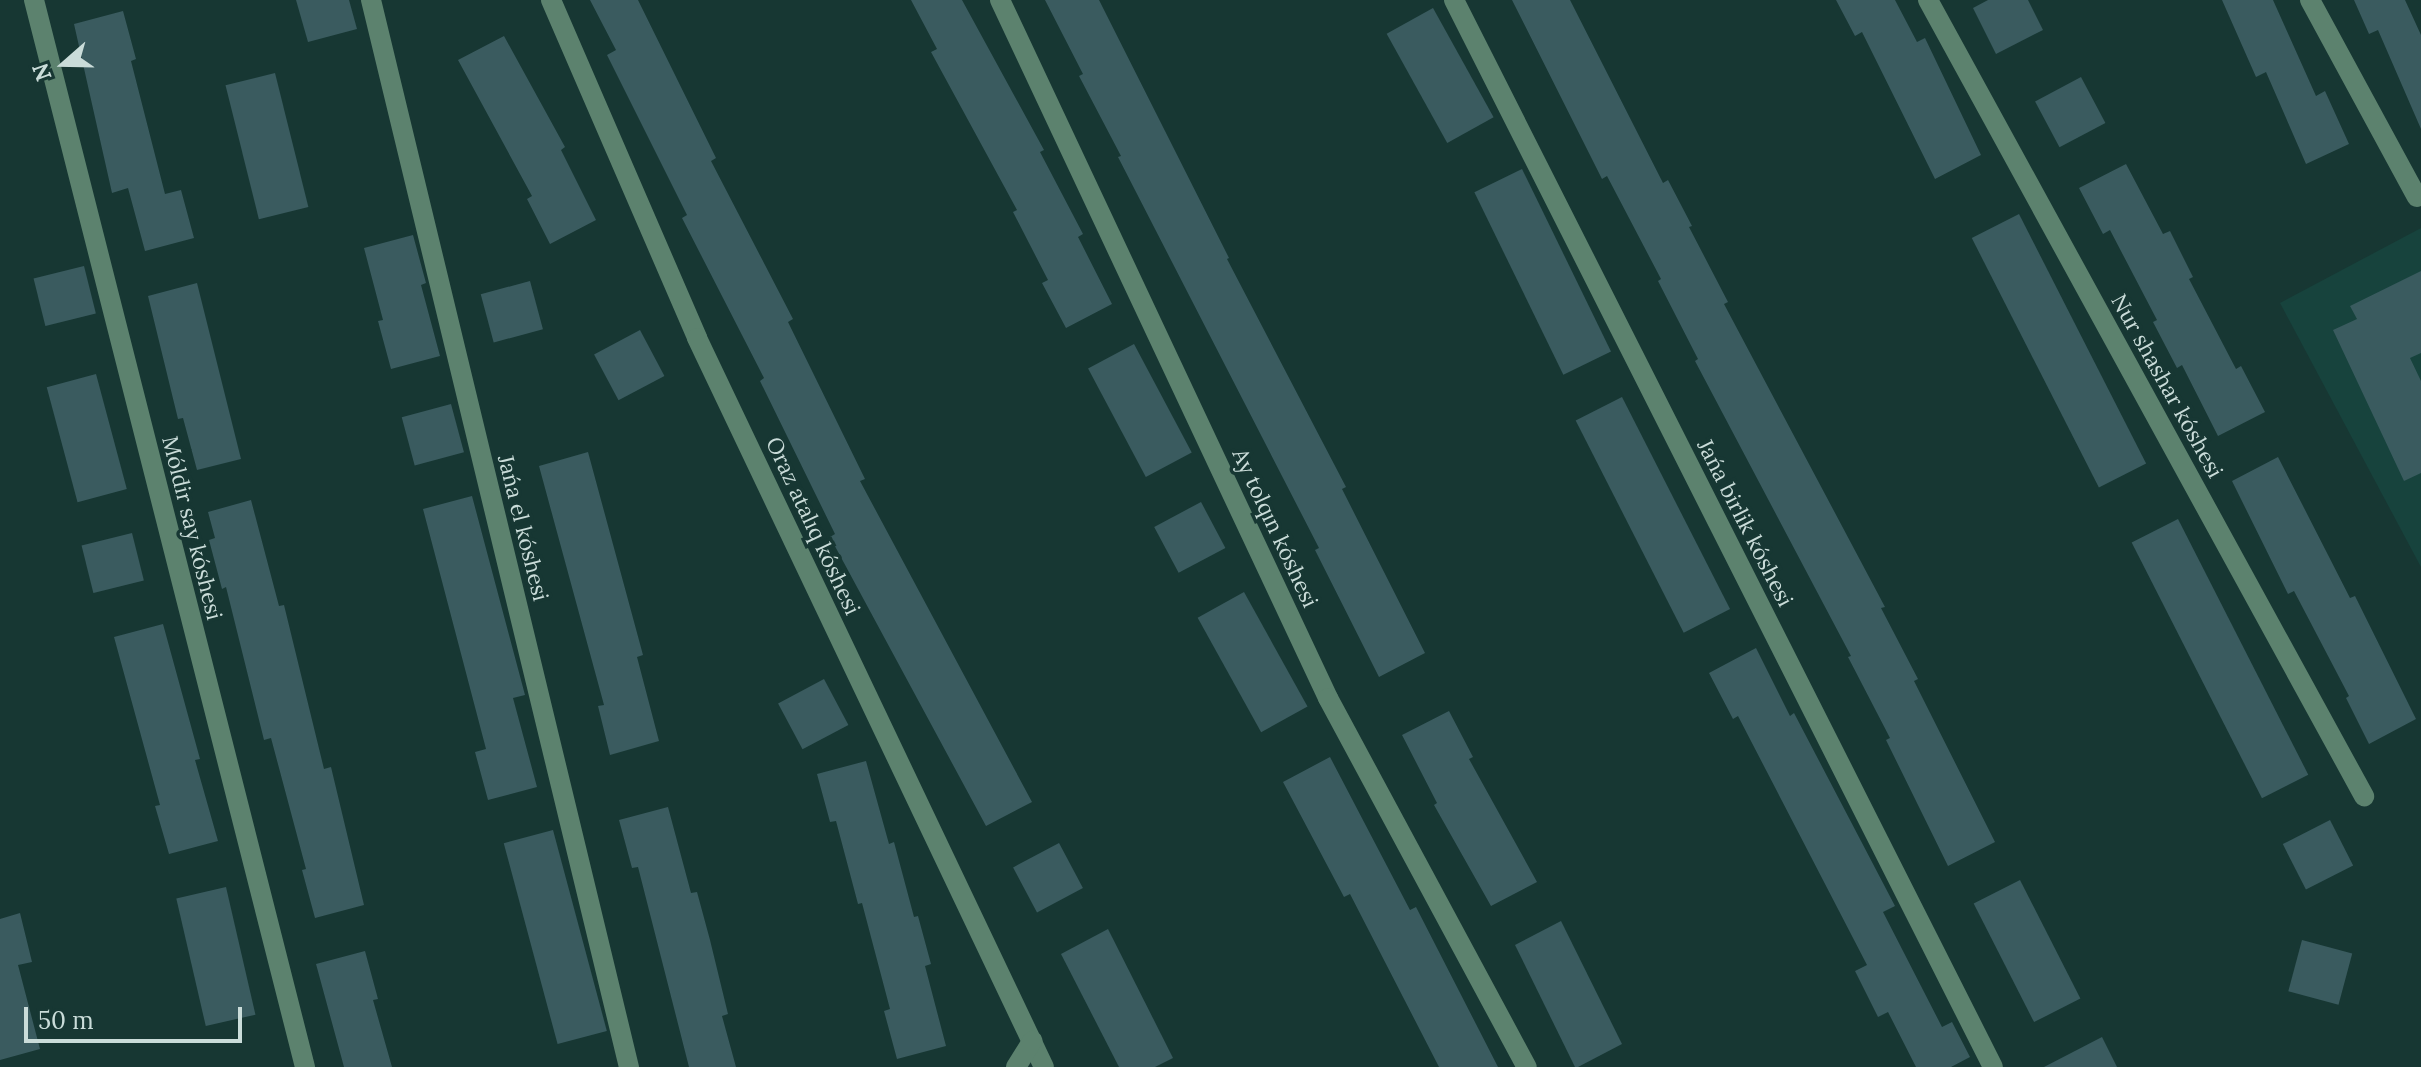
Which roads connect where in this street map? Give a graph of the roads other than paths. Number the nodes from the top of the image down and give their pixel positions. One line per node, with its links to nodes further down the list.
1 (34, 0): 11 (street, Móldir say kóshesi)
2 (371, 0): 12 (street, Jańa el kóshesi)
3 (551, 0): 10 (street, Oraz atalıq kóshesi)
4 (1000, 0): 15 (street, Ay tolqın kóshesi)
5 (1454, 0): 16 (street, Jańa birlik kóshesi)
6 (1928, 0): 9 (street, Nur shashar kóshesi)
7 (2310, 0): 8 (street)
8 (2417, 197)
9 (2364, 796)
10 (1032, 1041): 13 (street); 14 (street, Oraz atalıq kóshesi)
11 (305, 1067)
12 (629, 1067)
13 (1016, 1067)
14 (1044, 1067)
15 (1527, 1067)
16 (1993, 1067)

